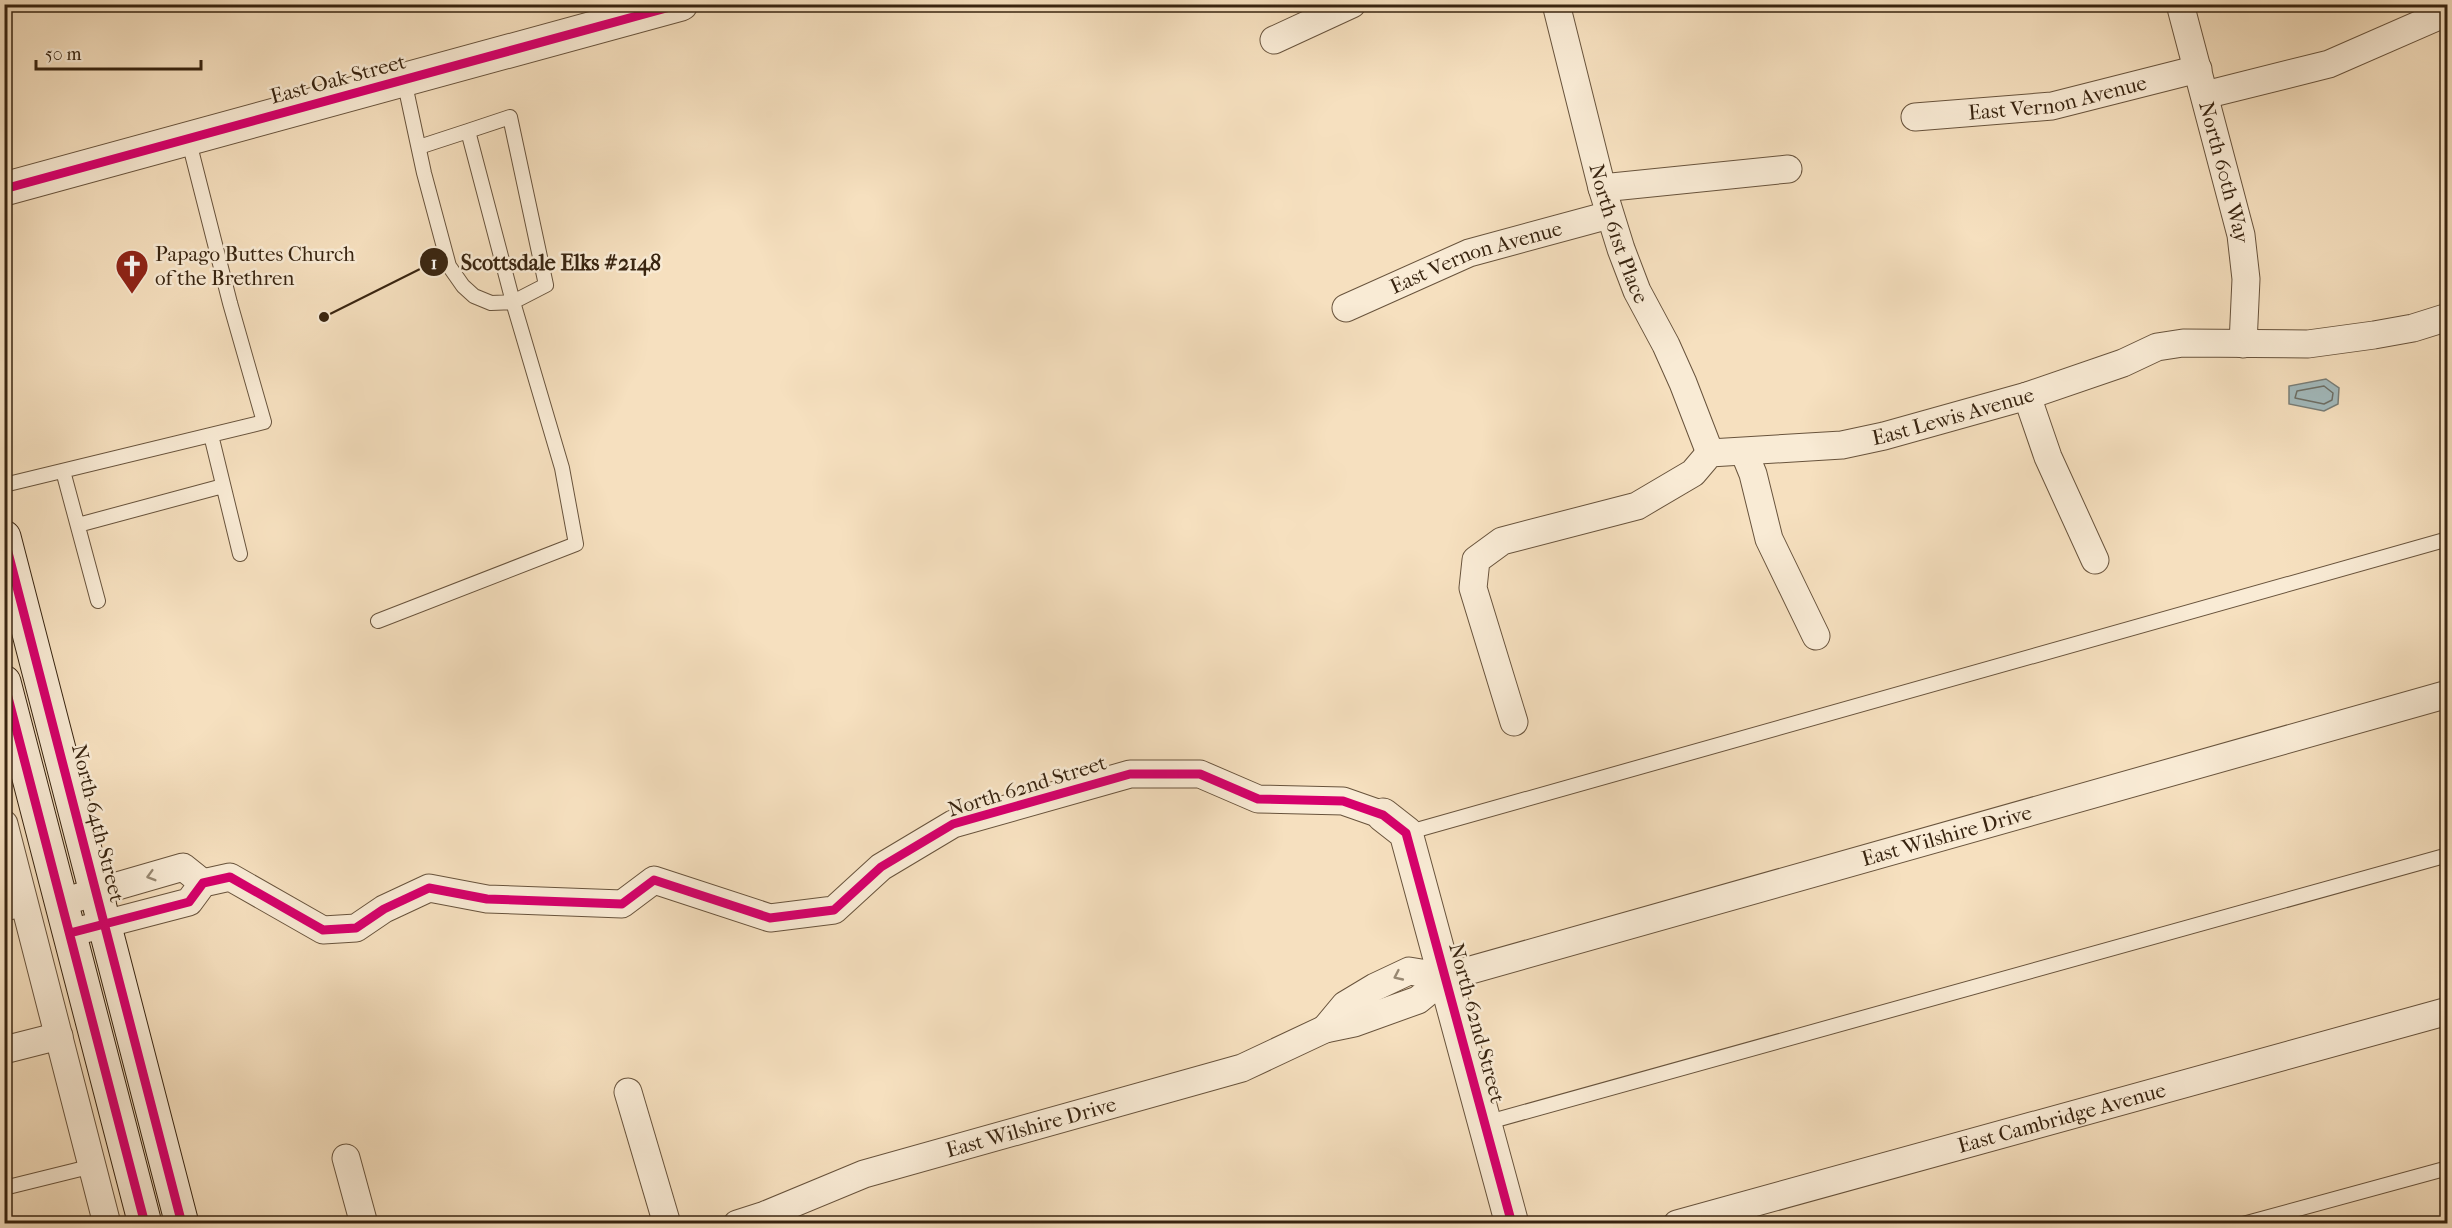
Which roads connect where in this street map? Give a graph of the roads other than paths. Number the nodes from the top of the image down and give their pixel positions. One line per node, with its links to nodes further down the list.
1 (681, 4): 7 (main road, East Oak Street)
2 (1352, 4): 6 (street)
3 (1556, 4): 14 (street, North 61st Place)
4 (2180, 4): 8 (street, North 60th Way)
5 (2448, 12): 8 (street, East Vernon Avenue)
6 (1274, 40)
7 (404, 80): 11 (main road, East Oak Street); 12 (lane)
8 (2202, 82): 9 (street, East Vernon Avenue); 20 (street, North 60th Way)
9 (1915, 117)
10 (468, 131): 12 (lane); 17 (lane); 17 (lane)
11 (188, 138): 15 (main road, East Oak Street); 22 (lane)
12 (419, 147): 17 (lane)
13 (1788, 169): 14 (street)
14 (1602, 188): 16 (street, North 61st Place)
15 (4, 189)
16 (1610, 215): 18 (street, East Vernon Avenue); 24 (street, North 61st Place)
17 (513, 302): 34 (lane)
18 (1346, 308)
19 (2448, 317): 20 (street, East Lewis Avenue)
20 (2243, 344): 21 (street, East Lewis Avenue)
21 (2027, 396): 23 (street, East Lewis Avenue); 32 (street)
22 (211, 435): 25 (lane); 27 (lane)
23 (1744, 452): 24 (street, East Lewis Avenue); 35 (street)
24 (1710, 453): 38 (street)
25 (63, 471): 26 (lane); 28 (lane)
26 (4, 485)
27 (223, 486): 28 (lane); 31 (lane)
28 (78, 525): 33 (lane)
29 (4, 537): 43 (main road, North 64th Street)
30 (2448, 539): 40 (lane)
31 (240, 554)
32 (2095, 560)
33 (98, 601)
34 (378, 621)
35 (1816, 636)
36 (4, 682): 44 (main road)
37 (2448, 694): 48 (street, East Wilshire Drive)
38 (1514, 722)
39 (4, 824): 45 (street)
40 (1394, 824): 42 (street, North 62nd Street); 48 (main road, North 62nd Street)
41 (2448, 855): 53 (lane)
42 (203, 883): 43 (street, one-way to 43); 46 (street)
43 (97, 892): 44 (street); 46 (main road, North 64th Street)
44 (62, 902): 47 (main road)
45 (16, 911): 50 (street)
46 (105, 924): 47 (street); 60 (main road, North 64th Street)
47 (70, 933): 59 (main road)
48 (1446, 977): 53 (main road, North 62nd Street); 63 (street, East Wilshire Drive)
49 (2448, 1011): 65 (street, East Cambridge Avenue)
50 (59, 1036): 51 (street); 55 (street)
51 (4, 1050)
52 (628, 1092): 62 (street)
53 (1485, 1123): 64 (main road, North 62nd Street)
54 (346, 1158): 61 (street)
55 (93, 1166): 57 (lane); 58 (street)
56 (2448, 1168): 66 (lane)
57 (4, 1188)
58 (107, 1224)
59 (145, 1224)
60 (183, 1224)
61 (364, 1224)
62 (667, 1224)
63 (737, 1224)
64 (1512, 1224)
65 (1677, 1224)
66 (2242, 1224)

